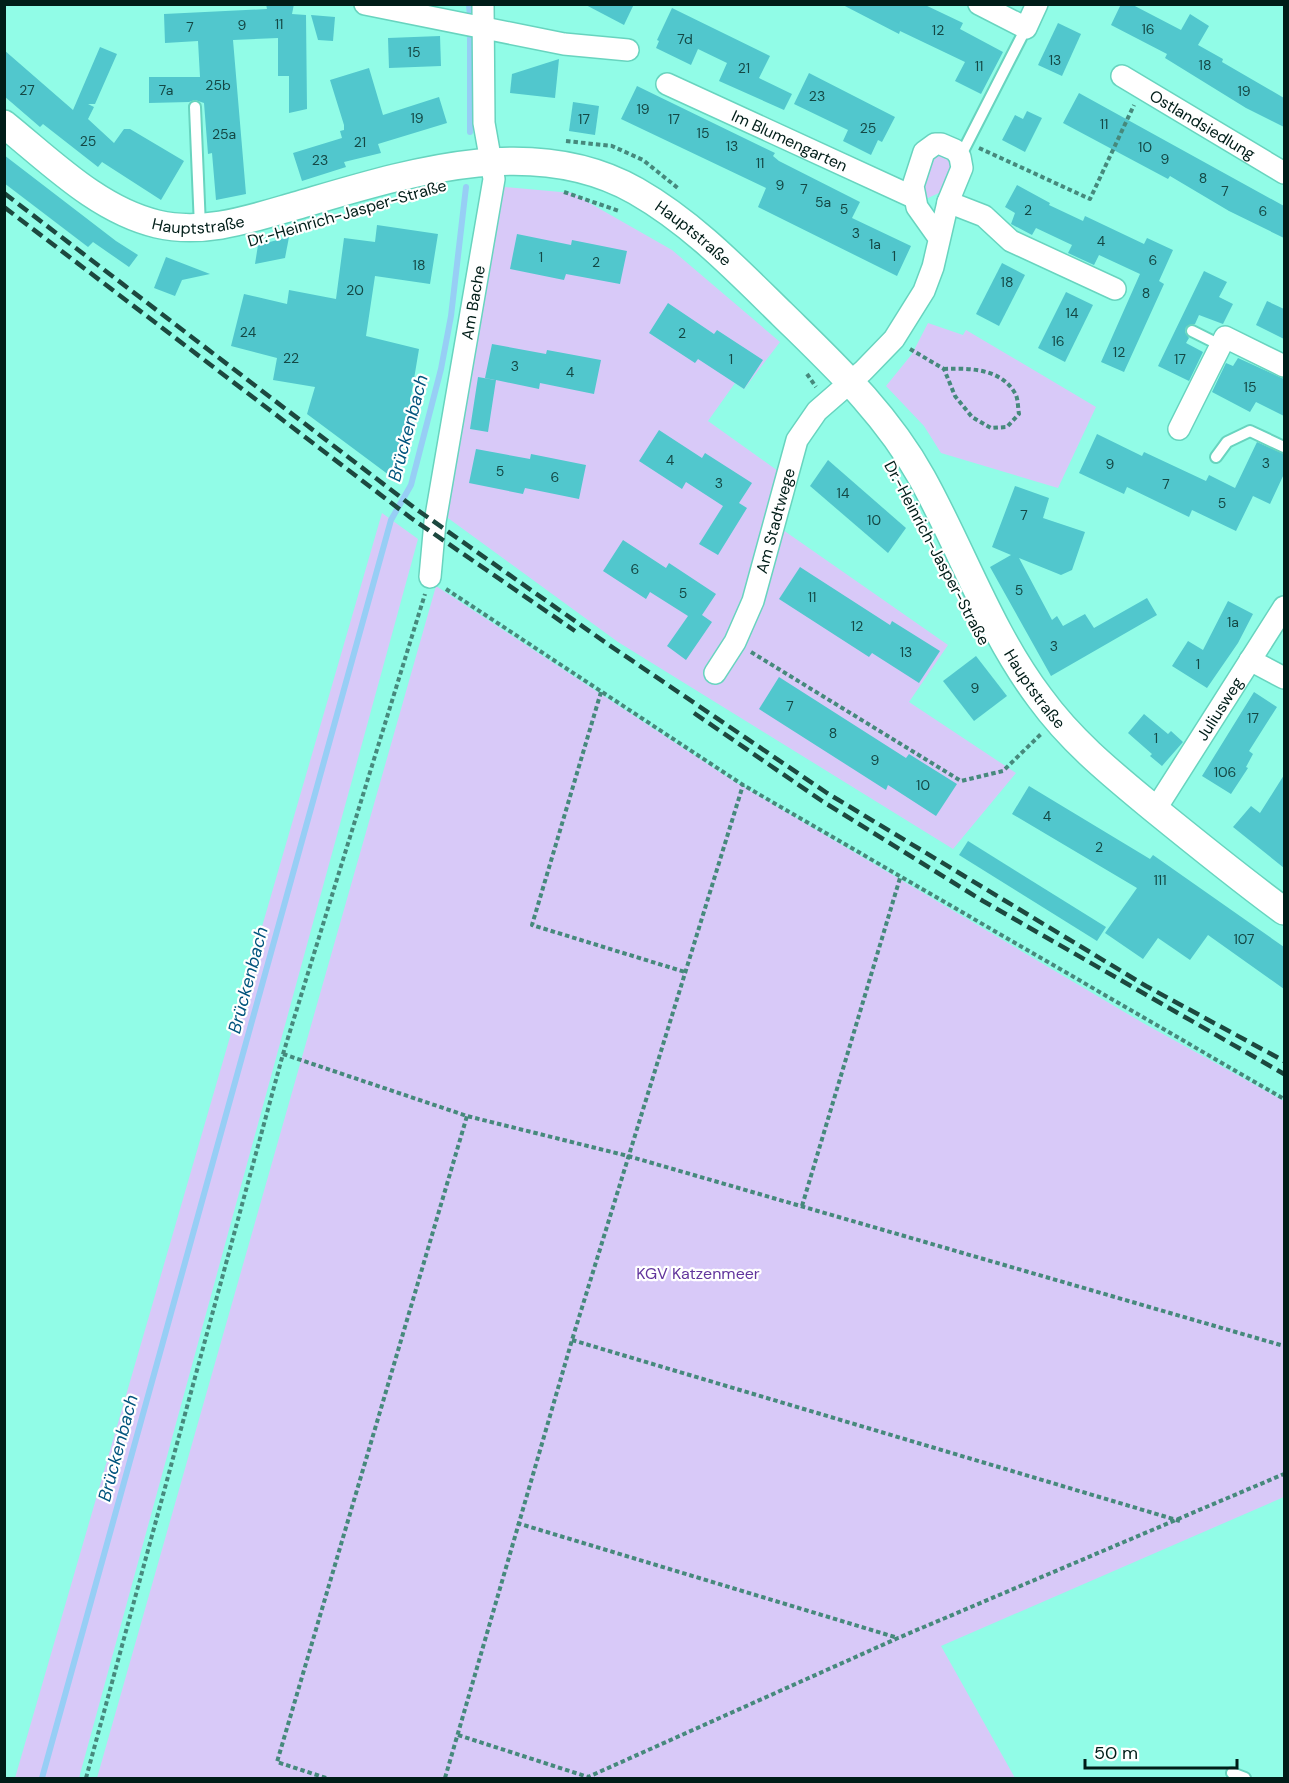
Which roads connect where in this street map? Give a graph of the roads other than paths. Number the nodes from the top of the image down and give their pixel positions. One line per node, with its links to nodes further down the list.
1 (483, 4): 6 (street, Am Bache)
2 (979, 4): 5 (street)
3 (1037, 4): 5 (street)
4 (366, 5): 6 (street)
5 (1026, 28): 12 (lane)
6 (483, 30): 7 (street); 13 (street, Am Bache)
7 (628, 50)
8 (1122, 76): 14 (street, Ostlandsiedlung)
9 (667, 84): 15 (street, Im Blumengarten)
10 (195, 107): 17 (lane)
11 (4, 124): 17 (street, Hauptstraße)
12 (964, 150): 15 (street); 16 (street)
13 (491, 162): 17 (street, Hauptstraße); 23 (street, Hauptstraße); 27 (street, Am Bache)
14 (1284, 173)
15 (913, 197): 18 (street)
16 (948, 202): 18 (street); 19 (street)
17 (200, 228)
18 (939, 238): 23 (street)
19 (1115, 289)
20 (1192, 331): 21 (lane)
21 (1220, 345): 22 (street); 24 (street)
22 (1284, 366)
23 (851, 381): 30 (street, Am Stadtwege); 32 (street, Hauptstraße)
24 (1179, 429)
25 (1284, 447): 26 (lane)
26 (1216, 457)
27 (430, 577)
28 (1284, 607): 29 (street, Juliusweg)
29 (1250, 660): 31 (street); 32 (street, Juliusweg)
30 (715, 673)
31 (1284, 678)
32 (1155, 810): 33 (street)
33 (1284, 911)
34 (1232, 1773): 35 (lane)
35 (1245, 1779)

